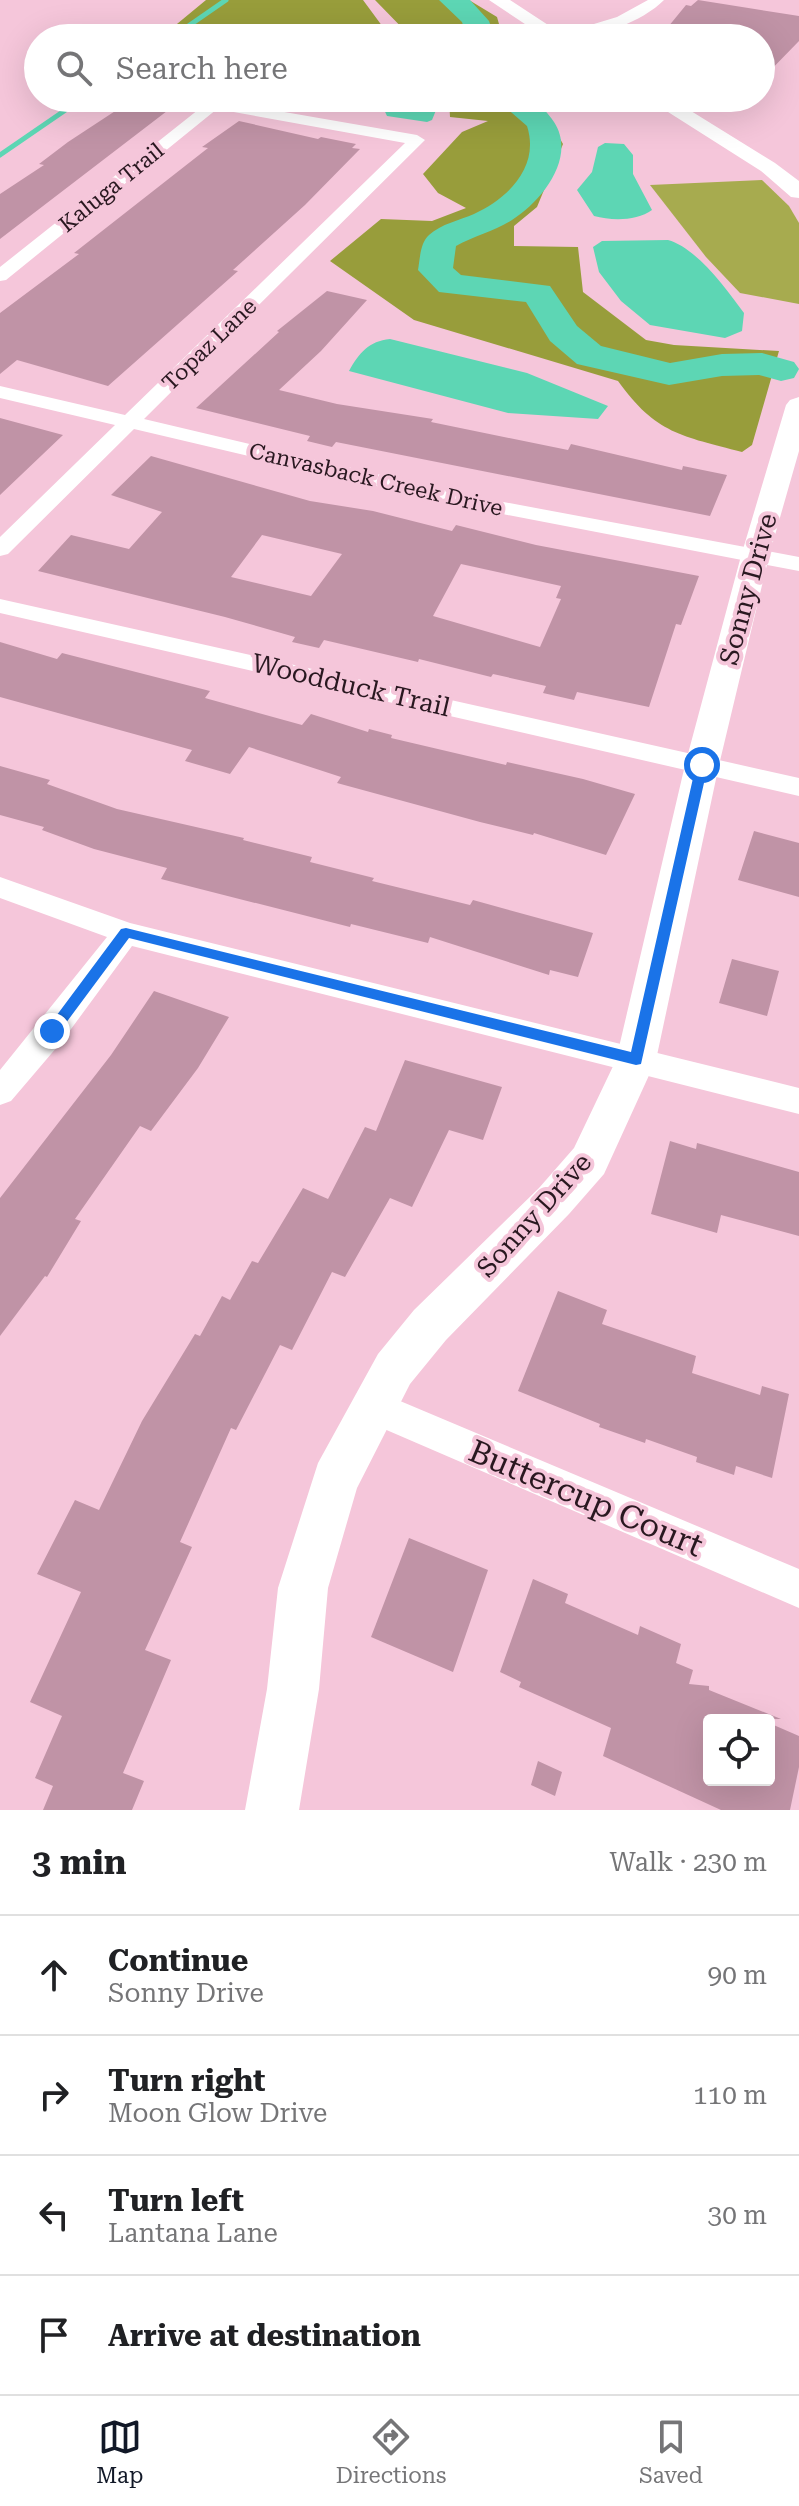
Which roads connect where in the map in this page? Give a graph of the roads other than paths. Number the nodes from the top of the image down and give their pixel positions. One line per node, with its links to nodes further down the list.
1 (498, 0): 3 (street)
2 (657, 0): 4 (street)
3 (536, 24)
4 (613, 24)
5 (204, 112): 9 (street, Kaluga Trail)
6 (274, 112): 12 (street, Topaz Lane)
7 (679, 112): 8 (street)
8 (799, 192)
9 (0, 276)
10 (0, 392): 12 (street, Canvasback Creek Drive)
11 (799, 405): 14 (street, Sonny Drive)
12 (128, 423): 13 (street, Topaz Lane); 14 (street, Canvasback Creek Drive)
13 (0, 549)
14 (755, 556): 15 (street, Canvasback Creek Drive); 17 (street, Sonny Drive)
15 (799, 564)
16 (0, 606): 17 (street, Woodduck Trail)
17 (702, 765): 18 (street, Woodduck Trail); 21 (street, Sonny Drive)
18 (799, 787)
19 (0, 887): 20 (street)
20 (126, 933): 21 (street); 22 (street)
21 (636, 1060): 23 (street); 24 (street, Sonny Drive)
22 (0, 1092)
23 (799, 1101)
24 (374, 1407): 25 (street, Buttercup Court); 26 (street, Sonny Drive)
25 (799, 1589)
26 (272, 1810)

